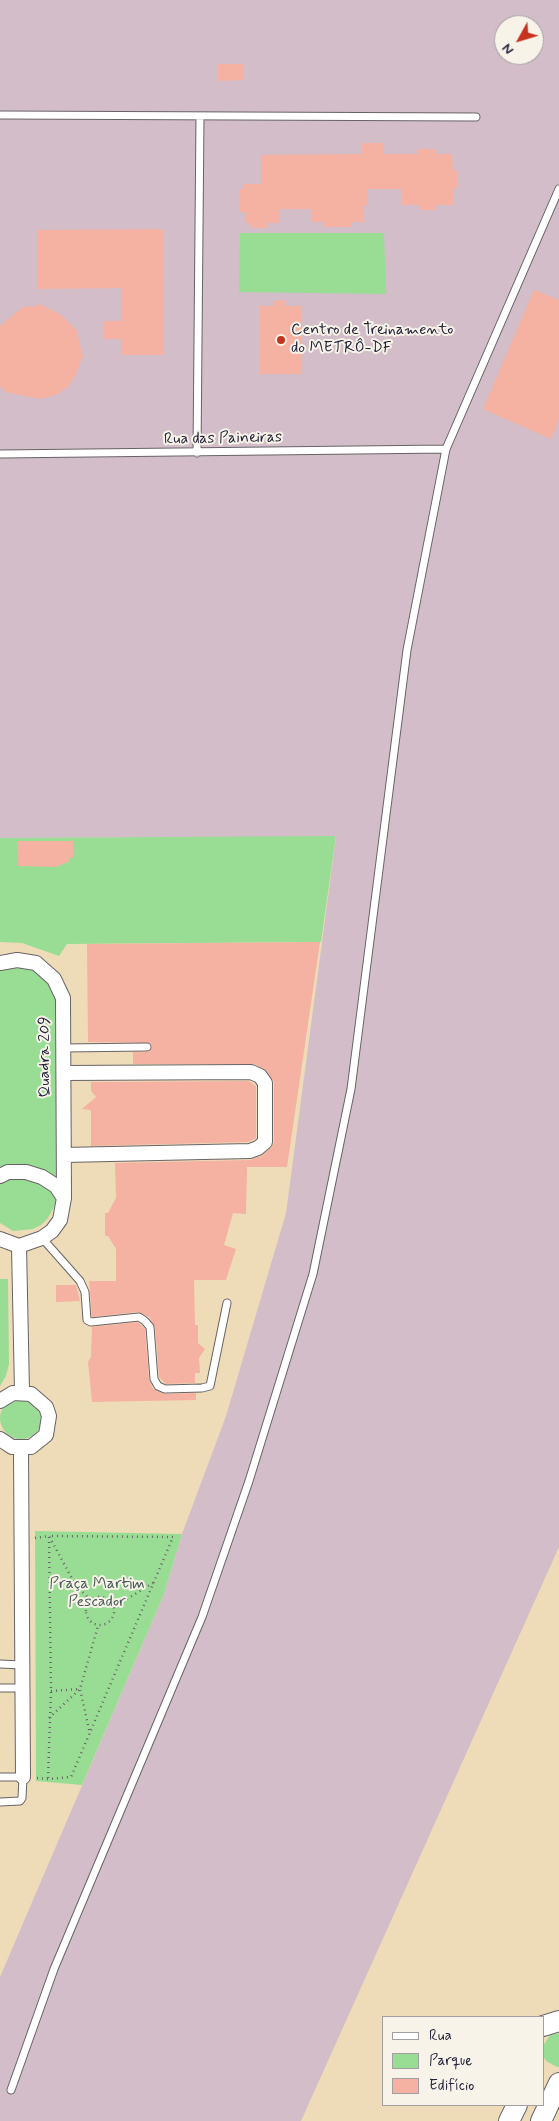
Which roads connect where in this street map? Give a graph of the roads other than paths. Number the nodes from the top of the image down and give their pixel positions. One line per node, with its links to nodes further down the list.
1 (0, 116): 2 (lane)
2 (200, 116): 3 (lane); 7 (lane)
3 (476, 117)
4 (559, 189): 5 (lane)
5 (556, 202): 6 (lane)
6 (446, 449): 7 (lane, Rua das Paineiras); 33 (lane)
7 (197, 453): 8 (lane, Rua das Paineiras)
8 (0, 454)
9 (0, 963): 11 (street, Quadra 209)
10 (147, 1047): 11 (lane)
11 (64, 1048): 12 (street, Quadra 209)
12 (64, 1073): 13 (street, Quadra 209); 13 (street)
13 (64, 1155): 15 (street, Quadra 209)
14 (0, 1176): 15 (street)
15 (64, 1198): 16 (street, Quadra 209)
16 (42, 1238): 18 (street, Quadra 209); 19 (lane)
17 (0, 1239): 18 (street)
18 (19, 1246): 20 (street)
19 (228, 1303)
20 (22, 1392): 21 (street); 23 (street)
21 (0, 1401)
22 (0, 1439): 23 (street)
23 (21, 1449): 25 (street)
24 (0, 1664): 25 (lane)
25 (22, 1665): 27 (street)
26 (0, 1688): 27 (lane)
27 (22, 1688): 29 (street)
28 (0, 1777): 29 (lane)
29 (23, 1777): 30 (lane)
30 (0, 1802)
31 (544, 2075): 32 (main road)
32 (559, 2081): 36 (main road)
33 (11, 2090)
34 (516, 2106): 35 (main road)
35 (509, 2121)
36 (540, 2121)

